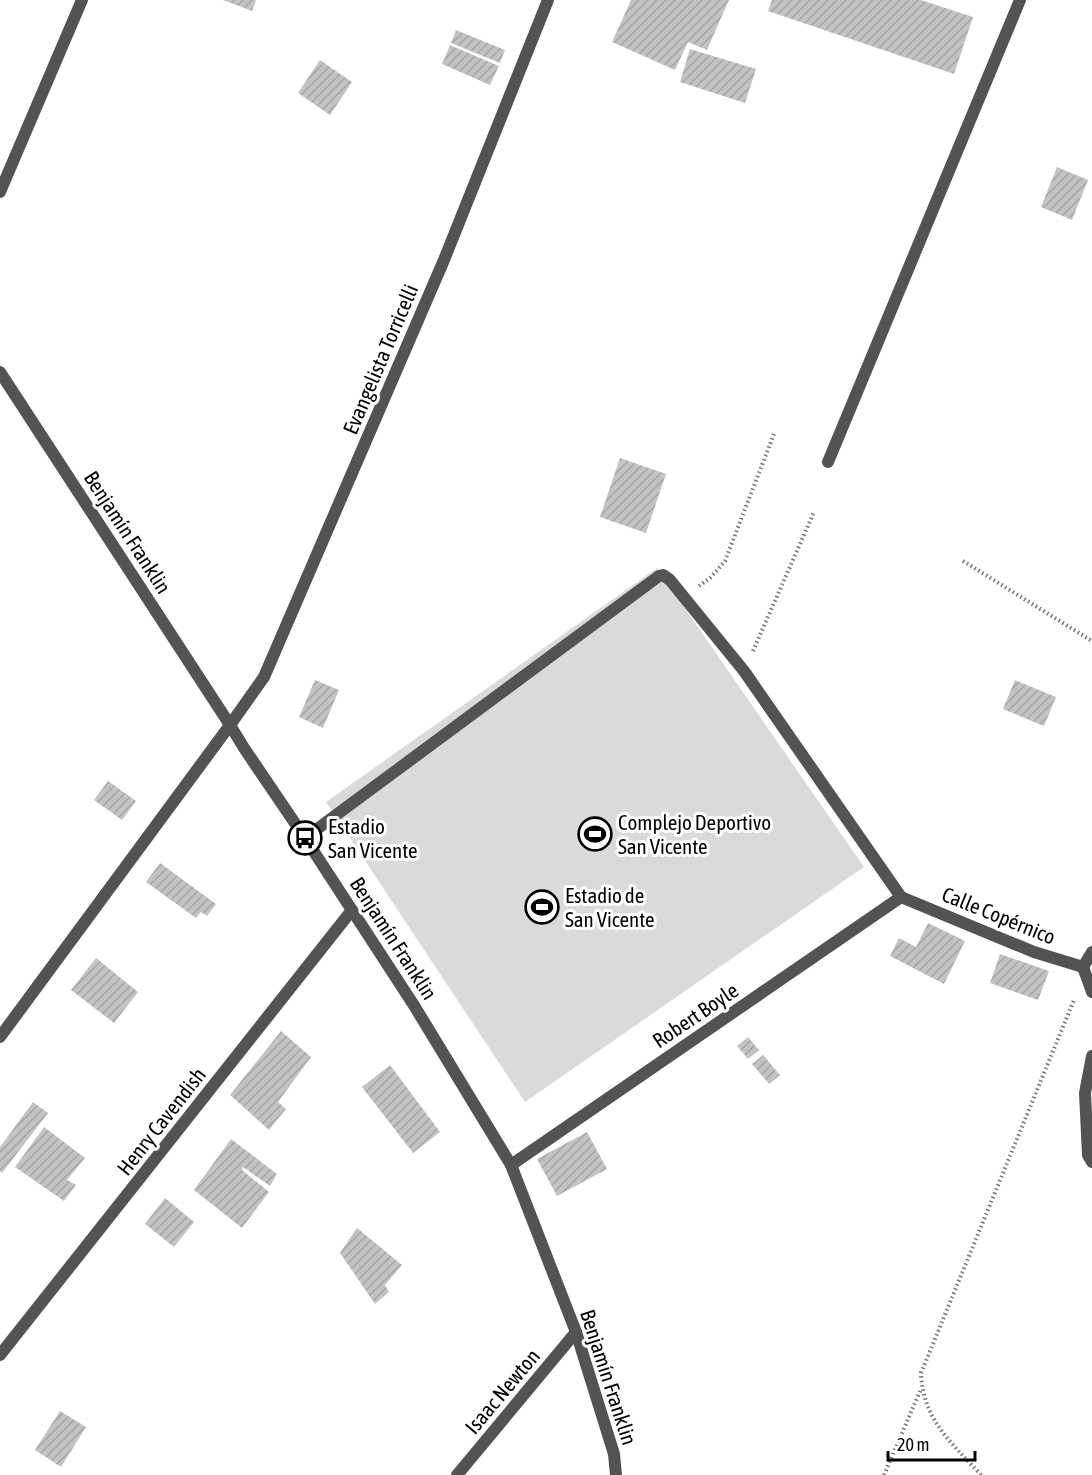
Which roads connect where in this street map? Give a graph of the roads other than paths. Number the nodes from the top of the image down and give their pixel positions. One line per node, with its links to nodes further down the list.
1 (82, 0): 4 (street)
2 (548, 0): 7 (street, Evangelista Torricelli)
3 (1020, 0): 6 (street)
4 (0, 192)
5 (0, 372): 7 (street, Benjamín Franklin)
6 (828, 462)
7 (231, 725): 8 (street, Benjamín Franklin); 14 (street, Evangelista Torricelli)
8 (305, 838): 9 (street); 10 (street, Benjamín Franklin)
9 (901, 897): 12 (street, Calle Copérnico); 17 (street, Robert Boyle)
10 (352, 910): 17 (street, Benjamín Franklin); 19 (street, Henry Cavendish)
11 (1092, 952): 12 (street)
12 (1083, 968): 13 (street)
13 (1092, 992)
14 (0, 1037)
15 (1092, 1056): 16 (street)
16 (1092, 1162)
17 (511, 1165): 18 (street, Benjamín Franklin)
18 (576, 1332): 20 (street, Isaac Newton); 21 (street, Benjamín Franklin)
19 (0, 1355)
20 (457, 1475)
21 (616, 1475)

